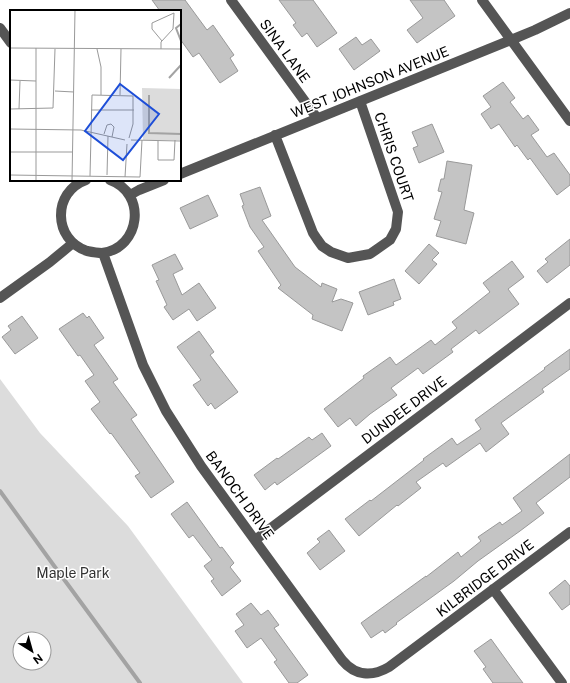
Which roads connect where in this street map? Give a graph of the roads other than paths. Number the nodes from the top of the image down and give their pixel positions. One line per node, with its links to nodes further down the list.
1 (231, 0): 8 (street, SINA LANE)
2 (482, 0): 5 (street)
3 (570, 13): 5 (street, WEST JOHNSON AVENUE)
4 (0, 28): 6 (street)
5 (511, 40): 7 (street, WEST JOHNSON AVENUE); 9 (street)
6 (10, 42)
7 (360, 101): 8 (street, WEST JOHNSON AVENUE); 10 (street, CHRIS COURT)
8 (317, 118): 10 (street, WEST JOHNSON AVENUE)
9 (570, 121)
10 (275, 135): 11 (street, WEST JOHNSON AVENUE)
11 (181, 174)
12 (82, 181): 16 (street)
13 (112, 181): 15 (street)
14 (162, 181): 15 (street)
15 (130, 195): 17 (street)
16 (73, 243): 17 (street); 18 (street)
17 (102, 252): 21 (street, BANOCH DRIVE)
18 (0, 298)
19 (570, 303): 21 (street, DUNDEE DRIVE)
20 (570, 532): 22 (street, KILBRIDGE DRIVE)
21 (255, 540): 23 (street, BANOCH DRIVE)
22 (493, 589): 23 (street, KILBRIDGE DRIVE); 24 (street)
23 (417, 646)
24 (562, 683)

